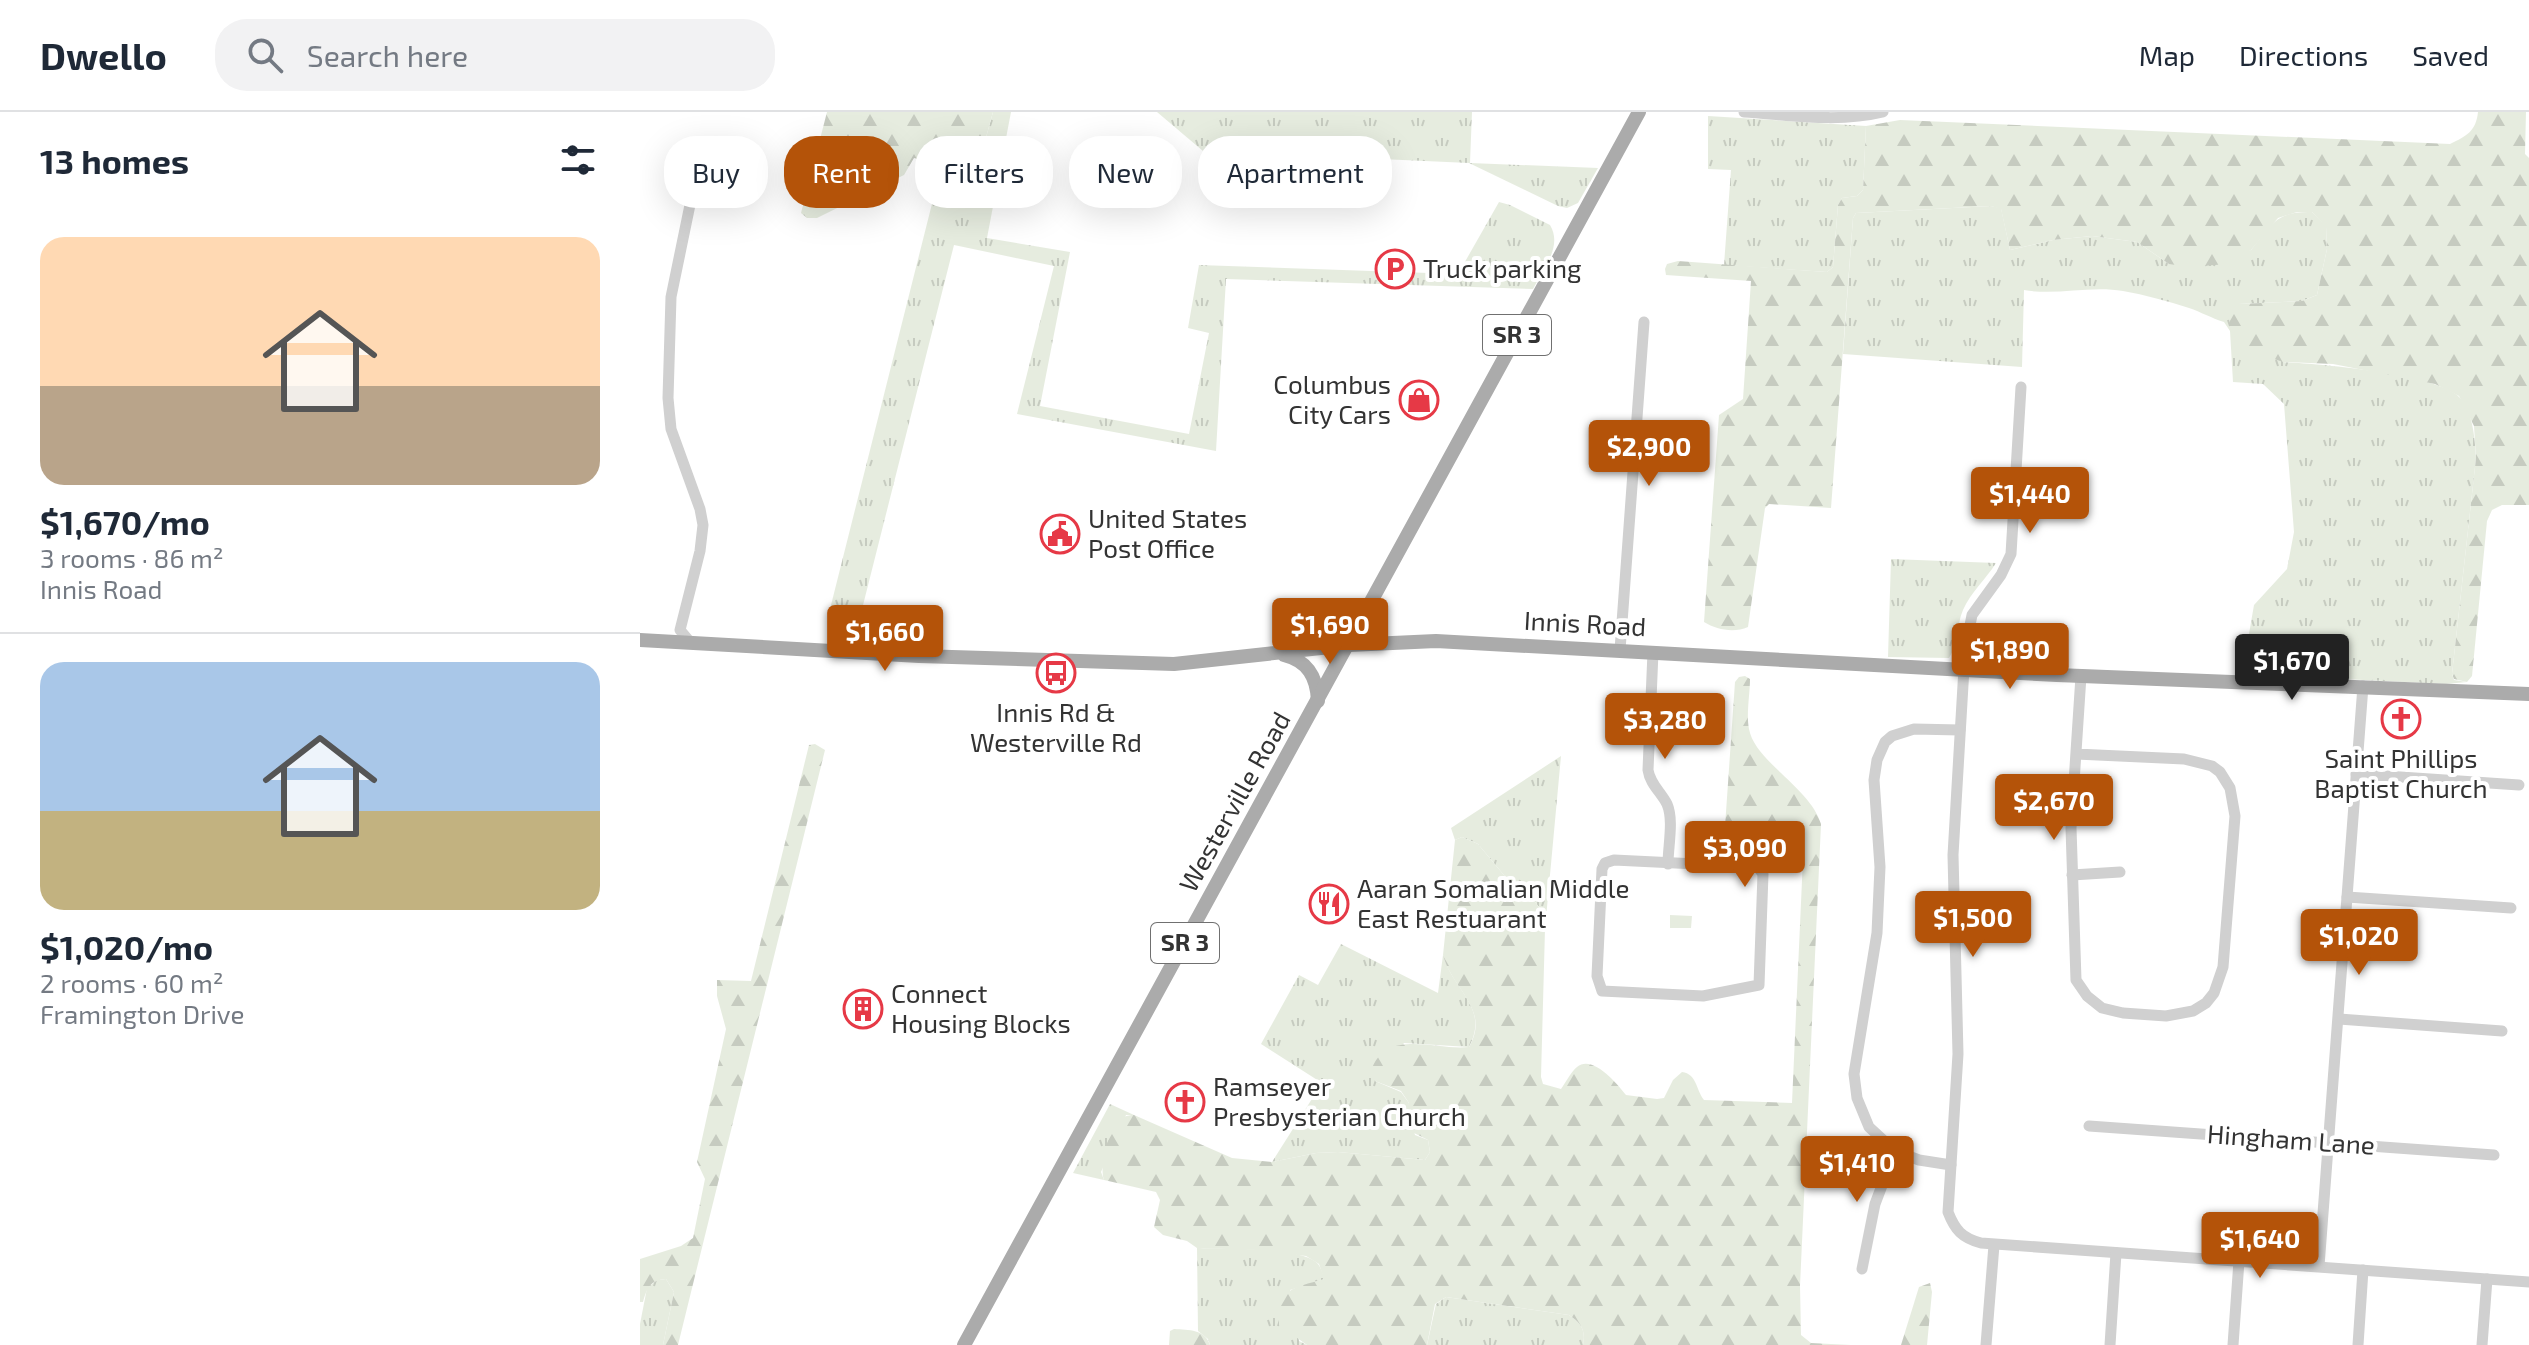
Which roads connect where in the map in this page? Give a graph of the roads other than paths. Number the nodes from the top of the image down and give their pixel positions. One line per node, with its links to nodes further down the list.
1 (1639, 112): 10 (main road, Westerville Road / SR 3)
2 (1744, 112): 4 (street)
3 (1883, 112): 4 (street)
4 (1764, 113)
5 (689, 208): 9 (street)
6 (1644, 322): 11 (street)
7 (2021, 387): 14 (street)
8 (640, 640): 9 (main road, Innis Road)
9 (690, 642): 13 (main road, Innis Road)
10 (1349, 645): 11 (main road, Innis Road); 13 (main road, Innis Road); 18 (main road, Westerville Road / SR 3)
11 (1620, 650): 12 (main road, Innis Road)
12 (1653, 652): 14 (main road, Innis Road); 23 (street)
13 (1280, 654): 18 (main road)
14 (1965, 670): 15 (main road, Innis Road); 19 (street)
15 (2081, 676): 16 (main road, Innis Road); 20 (street)
16 (2363, 686): 17 (main road, Innis Road); 21 (street)
17 (2529, 694)
18 (1318, 701): 43 (main road, Westerville Road / SR 3)
19 (1960, 730): 32 (street); 34 (street)
20 (2076, 754): 25 (street); 25 (street)
21 (2356, 774): 22 (street); 26 (street)
22 (2519, 785)
23 (1668, 864): 23 (street)
24 (2120, 872): 25 (street)
25 (2072, 875)
26 (2347, 897): 27 (street); 28 (street)
27 (2511, 908)
28 (2339, 1019): 29 (street); 31 (street)
29 (2502, 1031)
30 (2089, 1126): 31 (street, Hingham Lane)
31 (2329, 1142): 33 (street, Hingham Lane); 38 (street)
32 (1895, 1151): 34 (street); 39 (street)
33 (2494, 1155)
34 (1951, 1165): 35 (street)
35 (1994, 1245): 36 (street); 44 (street)
36 (2116, 1253): 37 (street); 45 (street)
37 (2239, 1261): 38 (street); 46 (street)
38 (2319, 1266): 40 (street)
39 (1862, 1269)
40 (2363, 1270): 41 (street); 47 (street)
41 (2487, 1279): 42 (street); 48 (street)
42 (2529, 1282)
43 (964, 1345)
44 (1986, 1345)
45 (2110, 1345)
46 (2233, 1345)
47 (2358, 1345)
48 (2482, 1345)

